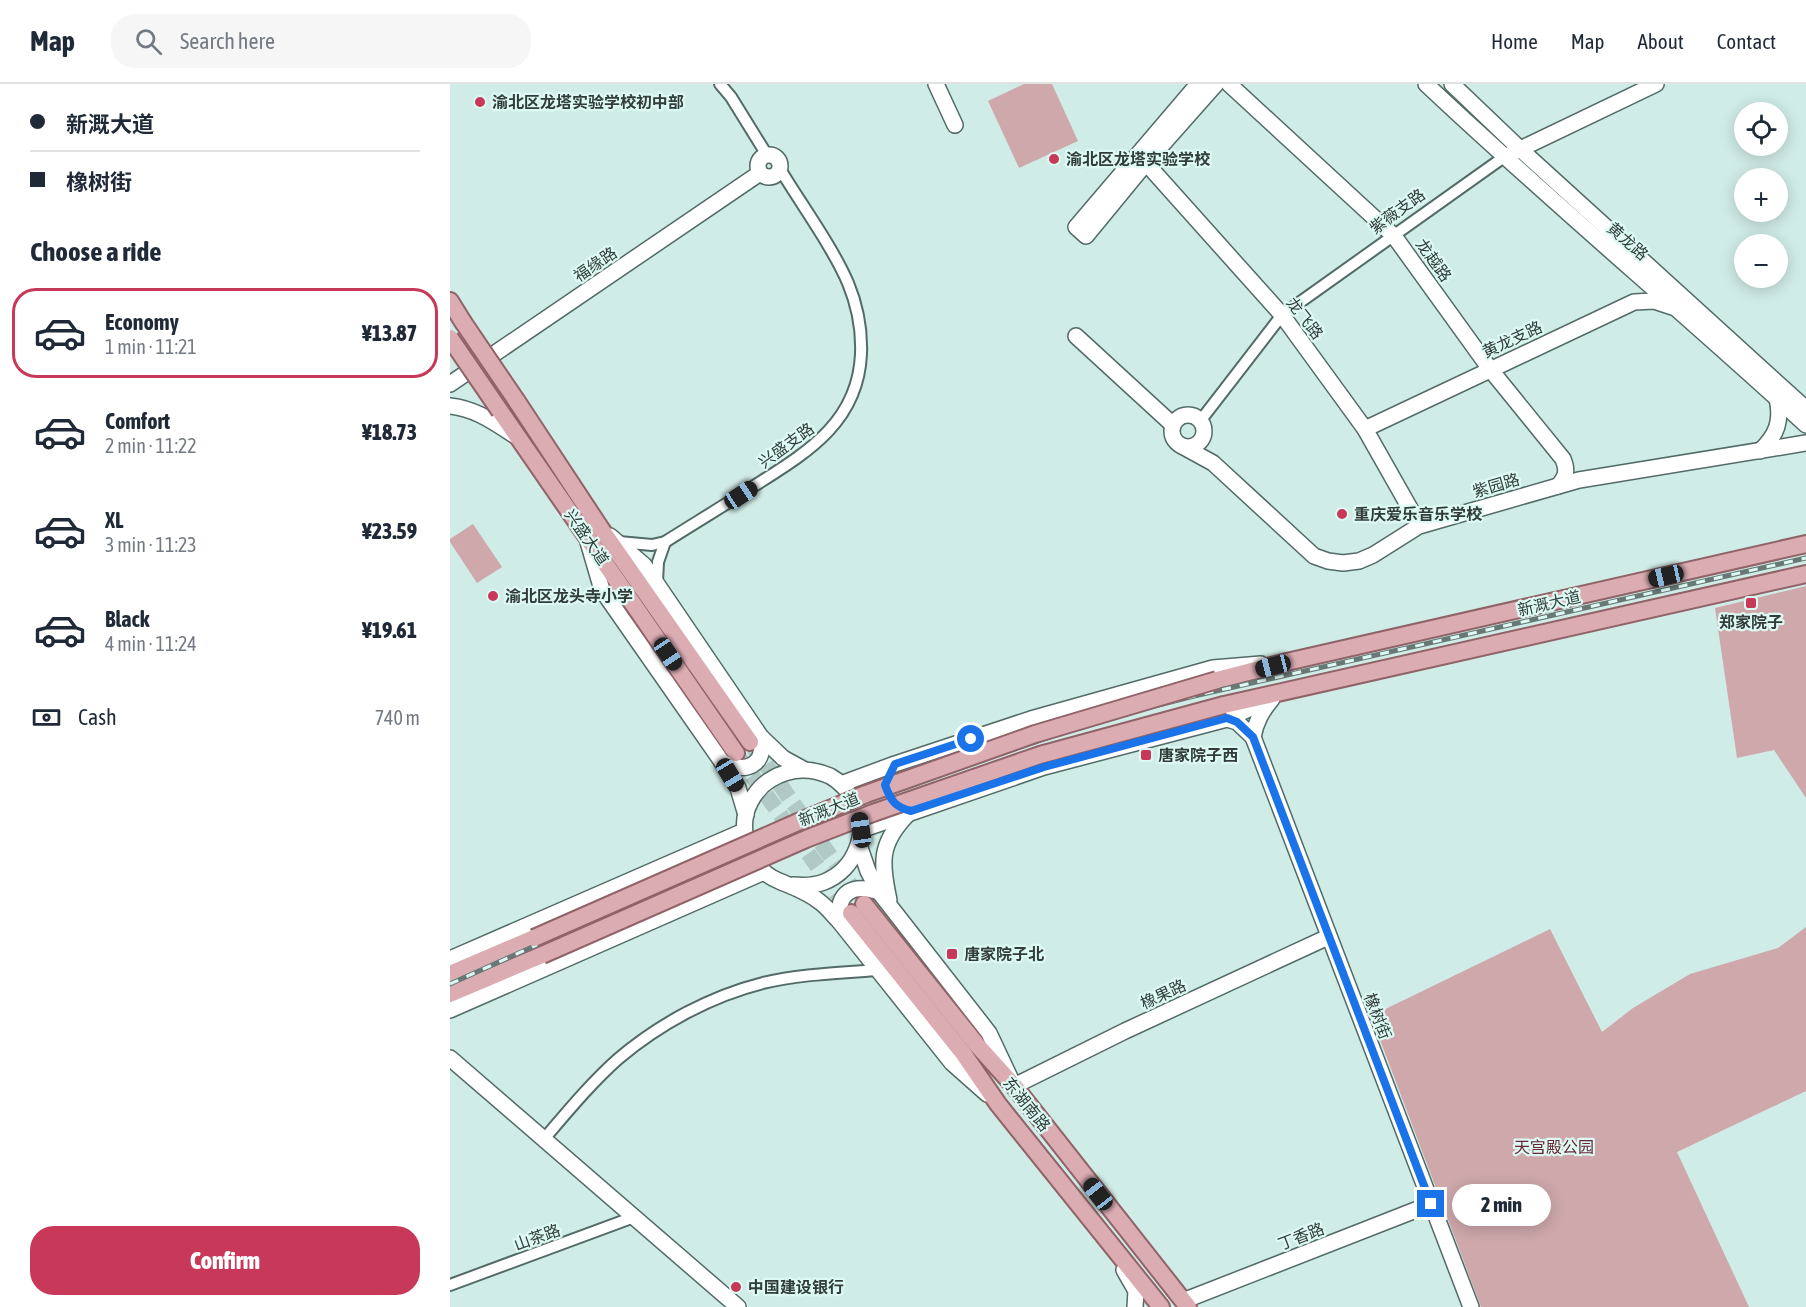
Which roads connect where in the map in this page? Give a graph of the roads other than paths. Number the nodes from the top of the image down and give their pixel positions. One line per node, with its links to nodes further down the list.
1 (720, 84): 13 (street)
2 (936, 84): 9 (street)
3 (1198, 84): 15 (street)
4 (1216, 84): 15 (street)
5 (1229, 84): 18 (street, 龙越路)
6 (1426, 84): 14 (street, 黄龙路)
7 (1452, 84): 10 (street, 黄龙路)
8 (1656, 84): 11 (street, 紫薇支路)
9 (955, 125)
10 (1505, 135): 11 (street); 12 (street, 黄龙路)
11 (1546, 136): 12 (street, 紫薇支路)
12 (1520, 149): 14 (street, 紫薇支路); 28 (street, 黄龙路)
13 (767, 155): 16 (street); 17 (street)
14 (1504, 157): 18 (street, 紫薇支路); 20 (street, 黄龙路)
15 (1146, 163): 21 (street, 龙飞路)
16 (780, 169): 17 (street, 福缘路); 44 (street, 兴盛支路)
17 (760, 173): 25 (street, 福缘路)
18 (1394, 236): 21 (street, 紫薇支路); 24 (street, 龙越路)
19 (450, 302): 41 (main road, 兴盛大道, bridge)
20 (1678, 309): 24 (street, 黄龙支路); 26 (street, 黄龙路)
21 (1282, 315): 31 (street, 紫薇支路); 32 (street, 龙飞路)
22 (1076, 336): 29 (street)
23 (450, 338): 33 (main road, 兴盛大道, bridge)
24 (1490, 369): 32 (street, 黄龙支路); 38 (street, 龙越路)
25 (450, 384)
26 (1777, 398): 30 (street, 黄龙路); 36 (street)
27 (450, 406): 33 (street)
28 (1806, 409)
29 (1173, 425): 31 (street); 35 (street)
30 (1806, 425)
31 (1202, 428): 35 (street); 37 (street)
32 (1365, 429): 39 (street, 龙飞路)
33 (519, 439): 41 (main road, 兴盛大道)
34 (1806, 443): 36 (street, 紫园路)
35 (1182, 446): 37 (street, 紫园路)
36 (1760, 451): 38 (street, 紫园路)
37 (1213, 464): 42 (street, 紫园路)
38 (1558, 486): 40 (street, 紫园路)
39 (1412, 512): 40 (street); 42 (street)
40 (1438, 520): 42 (street, 紫园路)
41 (593, 532): 43 (street); 53 (main road, 兴盛大道); 54 (main road, 兴盛大道)
42 (1405, 534)
43 (617, 542): 44 (street); 47 (street)
44 (665, 542): 47 (street)
45 (1806, 544): 48 (main road, 新溉大道)
46 (1806, 573): 49 (main road, 新溉大道)
47 (657, 584): 53 (street)
48 (1291, 661): 55 (street, 新溉大道); 73 (main road, 新溉大道, bridge)
49 (1293, 689): 50 (street, 新溉大道); 51 (main road, 新溉大道)
50 (1273, 698): 51 (street, 新溉大道); 52 (street)
51 (1225, 712): 52 (street); 58 (street, 新溉大道); 74 (main road, 新溉大道, bridge)
52 (1253, 737): 70 (street, 橡树街)
53 (756, 740): 54 (street); 56 (street)
54 (729, 757): 59 (street)
55 (895, 764): 57 (street, 新溉大道); 58 (street)
56 (803, 769): 57 (street); 59 (street)
57 (841, 784): 60 (street)
58 (911, 811): 60 (street, 新溉大道); 68 (street)
59 (746, 815): 61 (street)
60 (861, 830): 62 (street)
61 (744, 831): 63 (street); 64 (street)
62 (859, 845): 65 (street); 66 (street)
63 (688, 855): 67 (street); 71 (street)
64 (765, 872): 65 (street); 67 (street)
65 (793, 885): 69 (street)
66 (879, 892): 68 (street); 69 (street)
67 (709, 897): 75 (street)
68 (891, 907): 77 (street)
69 (852, 912): 72 (street); 77 (main road, 东湖南路); 78 (main road, 东湖南路)
70 (1328, 937): 77 (street, 橡果路); 80 (street, 橡树街)
71 (450, 959)
72 (877, 970): 78 (street); 79 (street)
73 (450, 974)
74 (450, 994)
75 (450, 1010)
76 (450, 1058): 79 (street)
77 (1014, 1086): 84 (main road, 东湖南路)
78 (998, 1104): 81 (main road, 东湖南路)
79 (544, 1139): 82 (street)
80 (1431, 1204): 84 (street, 丁香路); 88 (street, 橡树街)
81 (1084, 1210): 85 (main road, 东湖南路); 87 (street)
82 (634, 1217): 83 (street, 山茶路); 86 (street)
83 (450, 1285)
84 (1186, 1304)
85 (1159, 1305)
86 (738, 1307)
87 (1135, 1307)
88 (1472, 1307)

